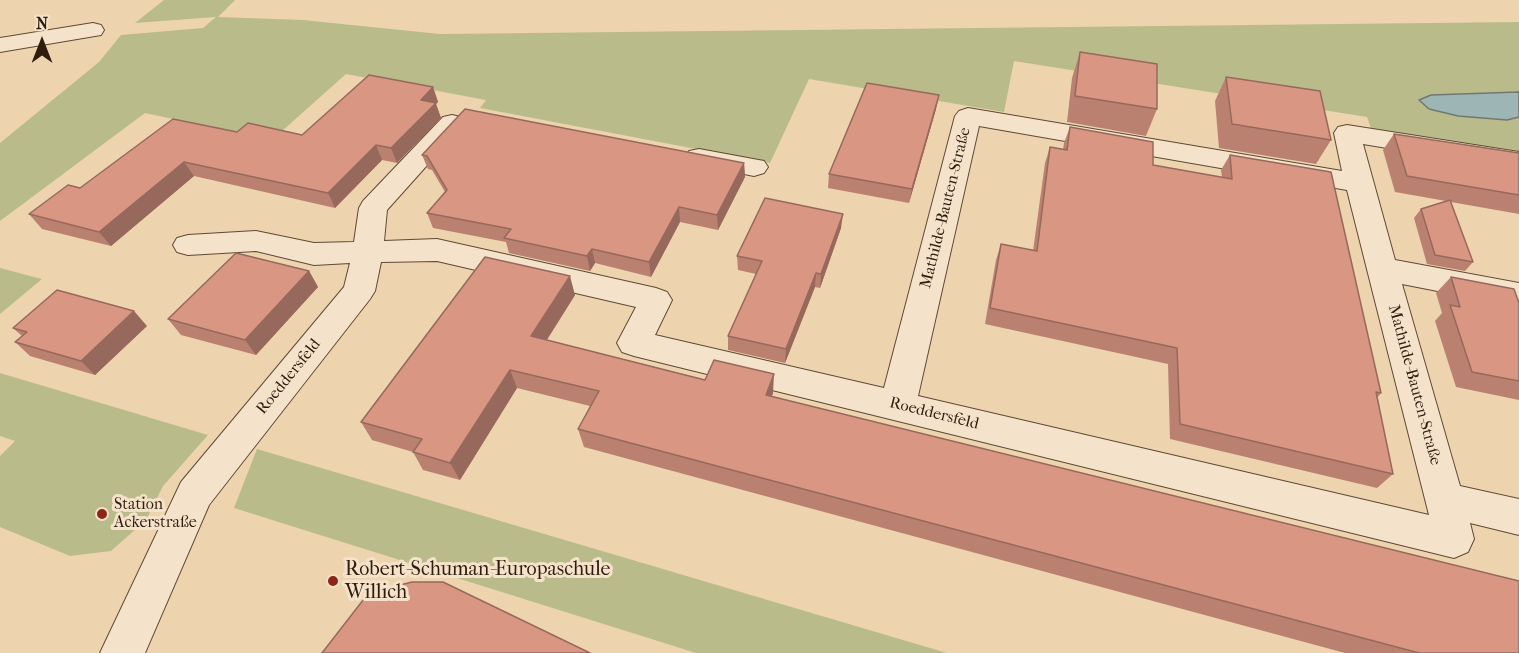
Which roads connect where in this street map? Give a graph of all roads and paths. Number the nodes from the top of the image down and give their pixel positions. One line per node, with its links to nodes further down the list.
1 (93, 30): 2 (street)
2 (0, 45)
3 (474, 114): 9 (street, Roeddersfeld)
4 (672, 152): 6 (street)
5 (1519, 161): 7 (street, Mathilde-Bauten-Straße)
6 (754, 167)
7 (1359, 183): 10 (street, Mathilde-Bauten-Straße); 12 (street, Mathilde-Bauten-Straße)
8 (188, 245): 9 (street, Roeddersfeld)
9 (368, 252): 12 (street, Roeddersfeld); 15 (street, Roeddersfeld)
10 (1383, 269): 11 (street); 13 (street, Mathilde-Bauten-Straße)
11 (1519, 295)
12 (898, 405): 13 (street, Roeddersfeld)
13 (1445, 500): 14 (street)
14 (1519, 517)
15 (122, 653)

